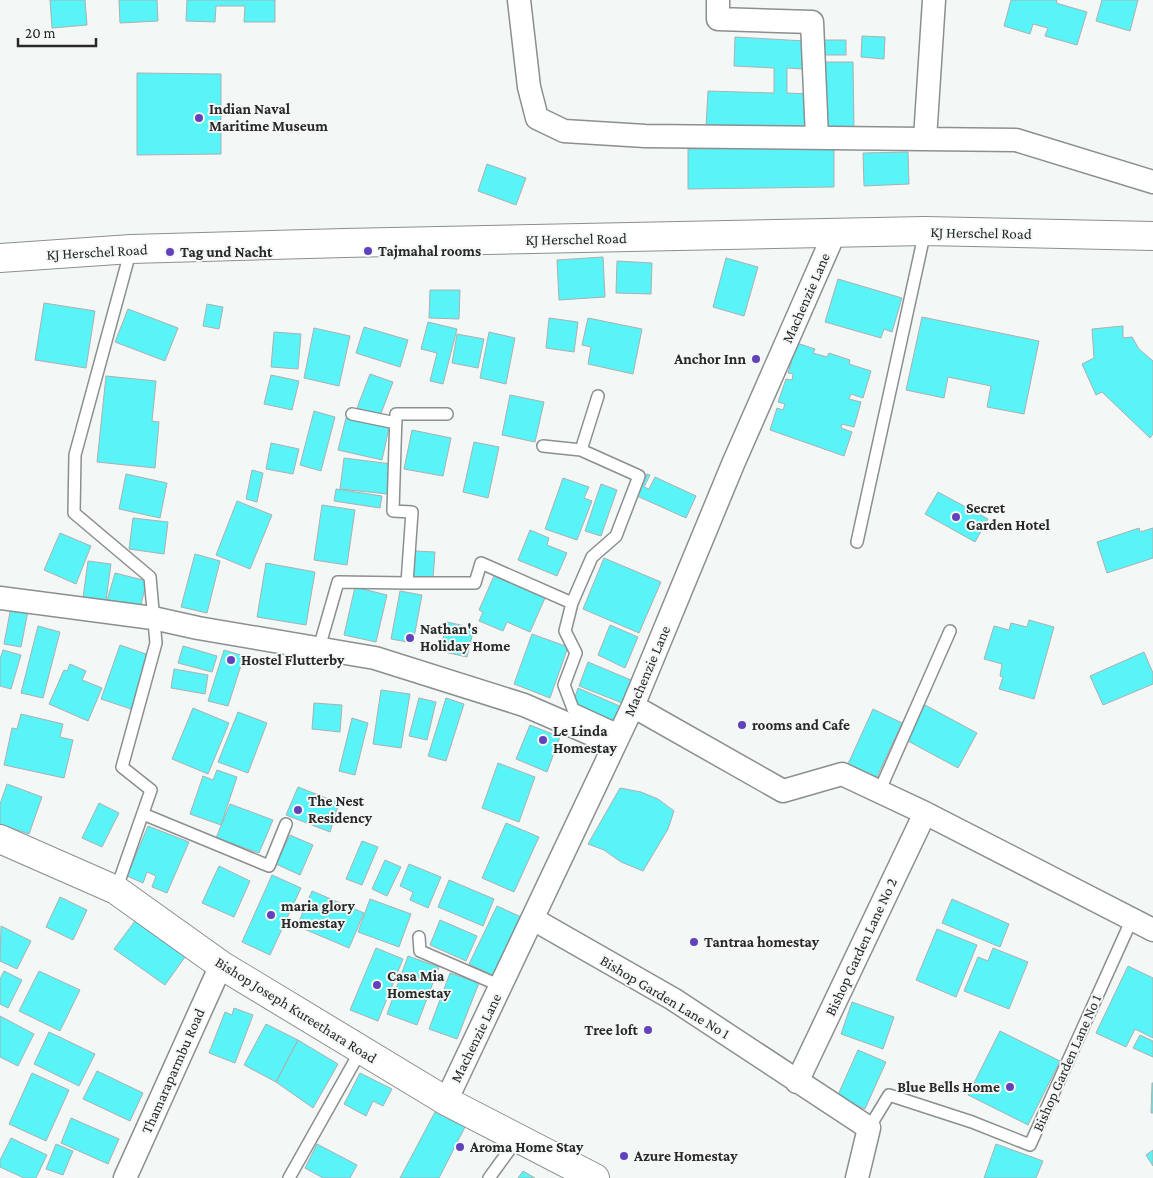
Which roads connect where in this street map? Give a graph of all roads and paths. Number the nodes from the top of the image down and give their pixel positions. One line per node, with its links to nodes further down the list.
1 (519, 0): 4 (street)
2 (718, 0): 4 (street)
3 (934, 0): 5 (street)
4 (817, 138): 5 (street)
5 (925, 140): 6 (street)
6 (1153, 182)
7 (925, 231): 8 (main road, KJ Herschel Road); 9 (main road, KJ Herschel Road); 18 (lane)
8 (834, 234): 10 (main road, KJ Herschel Road); 25 (street, Machenzie Lane)
9 (1153, 236)
10 (131, 250): 11 (main road, KJ Herschel Road); 22 (lane)
11 (0, 258)
12 (598, 396): 17 (lane)
13 (352, 414): 15 (lane)
14 (447, 414): 15 (lane)
15 (396, 423): 19 (lane)
16 (542, 446): 17 (lane)
17 (581, 450): 21 (lane)
18 (857, 542)
19 (406, 583): 21 (lane); 24 (lane)
20 (0, 598): 22 (street)
21 (572, 603): 26 (lane)
22 (153, 618): 24 (street); 29 (lane)
23 (950, 631): 27 (lane)
24 (319, 648): 26 (street)
25 (633, 706): 26 (street, Machenzie Lane); 27 (street)
26 (618, 738): 33 (street, Machenzie Lane)
27 (879, 792): 28 (street)
28 (925, 813): 34 (street); 40 (street, Bishop Garden Lane No 2)
29 (143, 814): 30 (lane); 32 (lane)
30 (286, 824)
31 (0, 839): 32 (main road, Bishop Joseph Kureethara Road)
32 (116, 890): 37 (main road, Bishop Joseph Kureethara Road)
33 (533, 919): 38 (street, Machenzie Lane); 40 (street, Bishop Garden Lane No 1)
34 (1132, 919): 35 (street); 42 (lane, Bishop Garden Lane No 1)
35 (1153, 930)
36 (419, 937): 38 (lane)
37 (221, 965): 39 (main road, Bishop Joseph Kureethara Road); 44 (street, Thamaraparmbu Road)
38 (501, 986): 41 (street, Machenzie Lane)
39 (361, 1050): 41 (main road, Bishop Joseph Kureethara Road); 45 (lane)
40 (797, 1082): 42 (street, Bishop Garden Lane No 1)
41 (446, 1101): 43 (main road, Bishop Joseph Kureethara Road)
42 (870, 1128): 48 (street, Bishop Garden Lane No 1)
43 (518, 1138): 46 (lane); 47 (main road, Bishop Joseph Kureethara Road)
44 (125, 1178)
45 (290, 1178)
46 (489, 1178)
47 (595, 1178)
48 (857, 1178)

